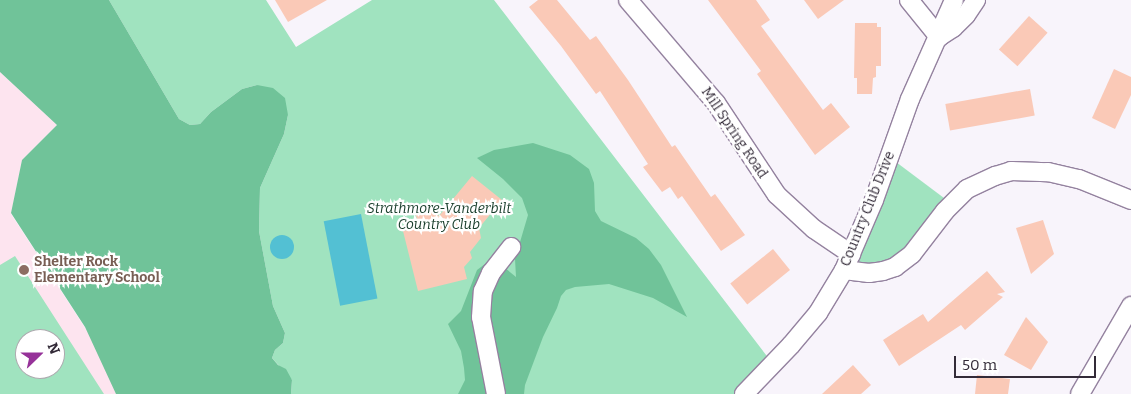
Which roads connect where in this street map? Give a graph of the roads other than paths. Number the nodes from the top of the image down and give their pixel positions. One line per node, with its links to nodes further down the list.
1 (628, 0): 8 (street, Mill Spring Road)
2 (909, 0): 5 (street)
3 (954, 0): 5 (street, Country Club Drive)
4 (976, 0): 5 (street)
5 (939, 37): 8 (street, Country Club Drive)
6 (1131, 200): 8 (street, Mill Spring Road)
7 (511, 247): 10 (street)
8 (848, 262): 11 (street, Country Club Drive)
9 (1131, 306): 12 (street)
10 (496, 394)
11 (744, 394)
12 (1080, 394)

